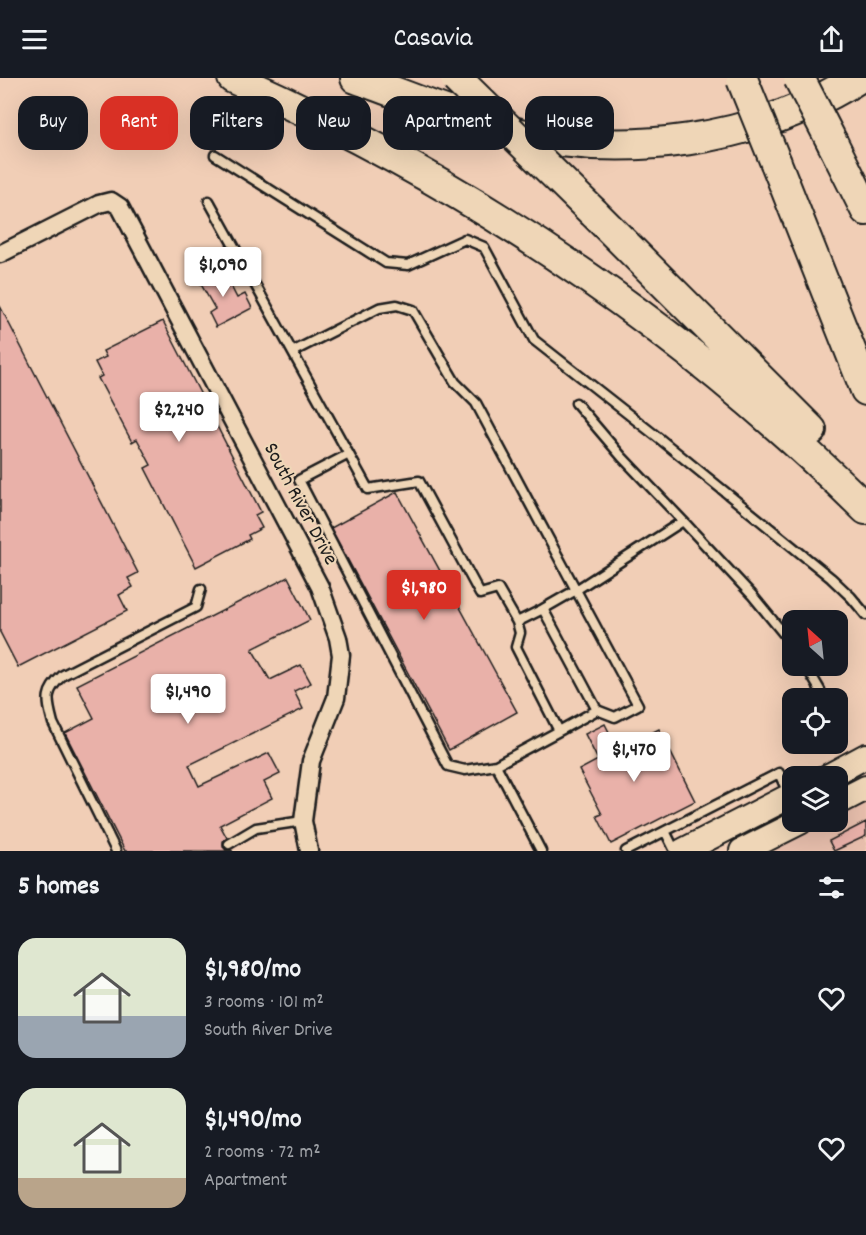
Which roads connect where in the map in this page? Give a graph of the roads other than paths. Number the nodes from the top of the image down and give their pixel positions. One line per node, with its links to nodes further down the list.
1 (233, 78): 14 (highway)
2 (356, 78): 6 (highway)
3 (456, 78): 14 (highway, bridge)
4 (742, 78): 12 (highway, bridge)
5 (799, 78): 9 (highway, bridge)
6 (858, 78)
7 (215, 155): 22 (lane)
8 (209, 201): 11 (lane)
9 (866, 210)
10 (0, 254): 34 (street, South River Drive)
11 (294, 351): 15 (lane); 20 (lane)
12 (866, 390)
13 (576, 403): 18 (lane)
14 (800, 432): 16 (highway); 17 (highway)
15 (349, 454): 23 (lane); 28 (lane)
16 (866, 486)
17 (866, 509)
18 (683, 521): 20 (lane); 24 (lane)
19 (201, 589): 39 (lane)
20 (576, 590): 21 (lane); 25 (lane)
21 (543, 609): 23 (lane); 25 (lane)
22 (866, 615)
23 (517, 622): 26 (lane)
24 (782, 632)
25 (597, 710): 26 (lane)
26 (559, 731): 28 (lane)
27 (866, 756): 29 (main road)
28 (496, 765): 41 (lane)
29 (847, 766)
30 (782, 779): 36 (lane)
31 (866, 788): 32 (main road)
32 (848, 797)
33 (782, 806): 37 (main road)
34 (303, 821): 38 (lane); 40 (street, South River Drive)
35 (782, 828): 37 (main road)
36 (665, 831): 42 (lane); 43 (lane)
37 (756, 836): 44 (main road)
38 (230, 844)
39 (116, 851)
40 (309, 851)
41 (540, 851)
42 (626, 851)
43 (675, 851)
44 (683, 851)

